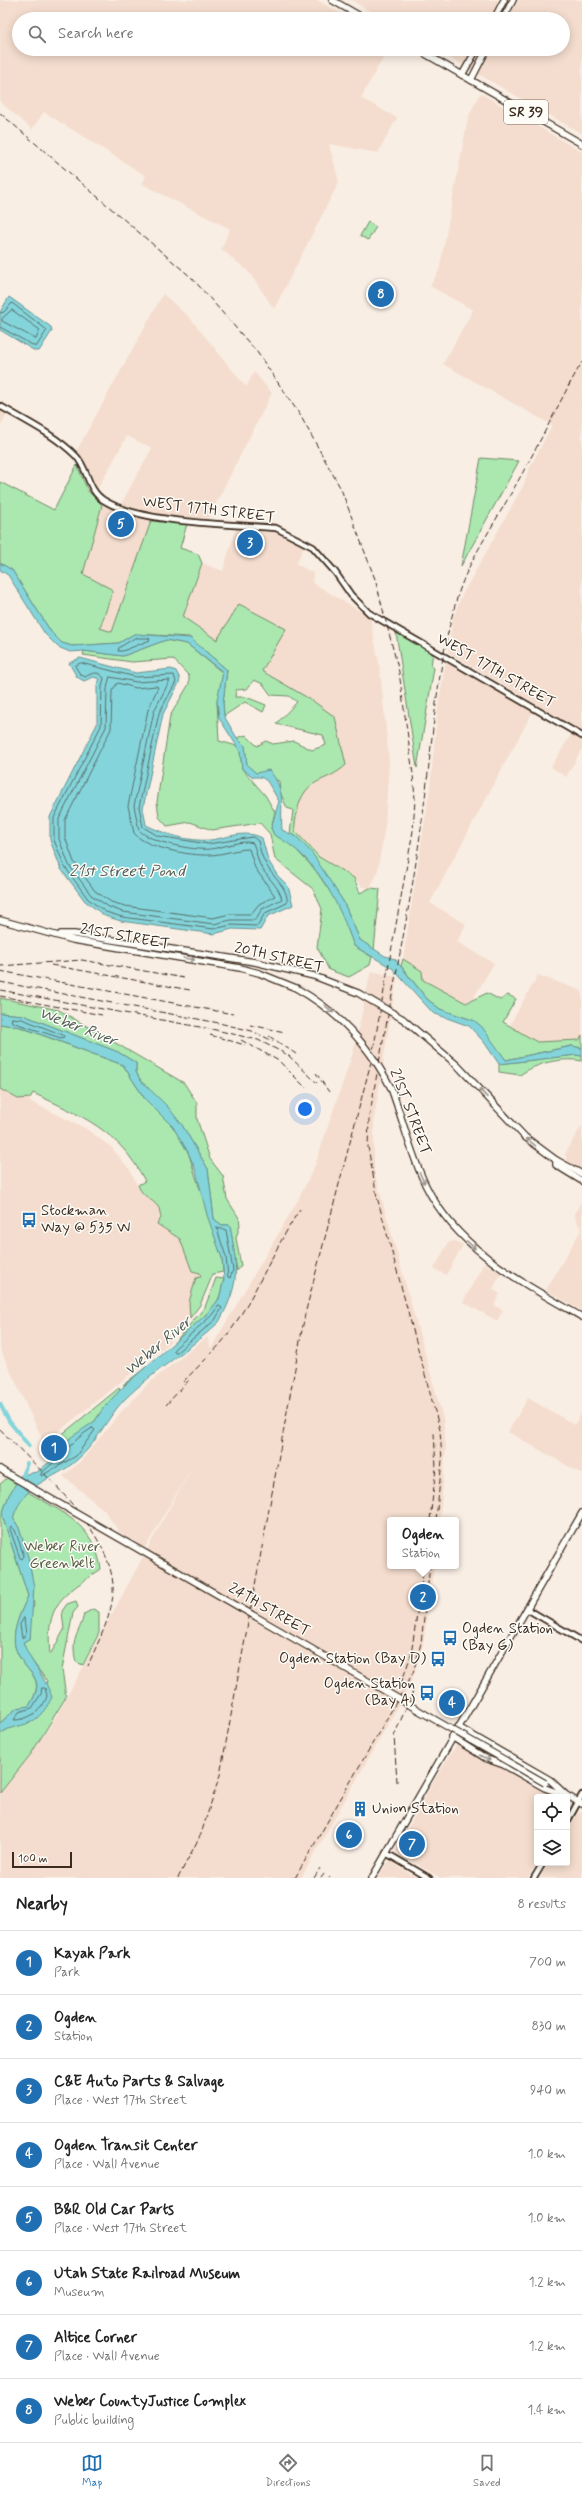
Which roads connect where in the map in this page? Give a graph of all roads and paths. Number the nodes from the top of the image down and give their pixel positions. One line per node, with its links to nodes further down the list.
1 (332, 0): 4 (main road)
2 (504, 0): 5 (main road)
3 (513, 0): 6 (main road)
4 (353, 12)
5 (498, 12)
6 (507, 12)
7 (429, 56): 10 (main road, SR 39)
8 (473, 56): 10 (main road)
9 (483, 56): 11 (main road)
10 (462, 75): 11 (main road, SR 39)
11 (470, 80): 12 (main road, SR 39)
12 (582, 144)
13 (0, 406): 14 (street, WEST 17TH STREET)
14 (582, 736)
15 (0, 920): 16 (main road, 21ST STREET)
16 (54, 934): 17 (main road, 20TH STREET, one-way to 16, bridge); 20 (main road, 21ST STREET, one-way to 20, bridge)
17 (556, 1160): 18 (main road, 20TH STREET); 19 (main road, 20TH STREET)
18 (582, 1174)
19 (582, 1181)
20 (582, 1317)
21 (0, 1469): 28 (main road, 24TH STREET, bridge)
22 (582, 1513): 23 (main road)
23 (527, 1609): 24 (street); 25 (main road)
24 (582, 1641)
25 (458, 1727): 26 (main road); 29 (main road, 24TH STREET)
26 (452, 1737): 27 (main road, 24TH STREET, one-way to 27); 34 (main road)
27 (562, 1794)
28 (564, 1794)
29 (565, 1794)
30 (582, 1795): 32 (street)
31 (570, 1798): 32 (main road, 24TH STREET)
32 (580, 1803): 33 (street)
33 (570, 1818)
34 (386, 1853): 36 (main road); 37 (street)
35 (541, 1866): 38 (street)
36 (372, 1878)
37 (429, 1878)
38 (534, 1878)

